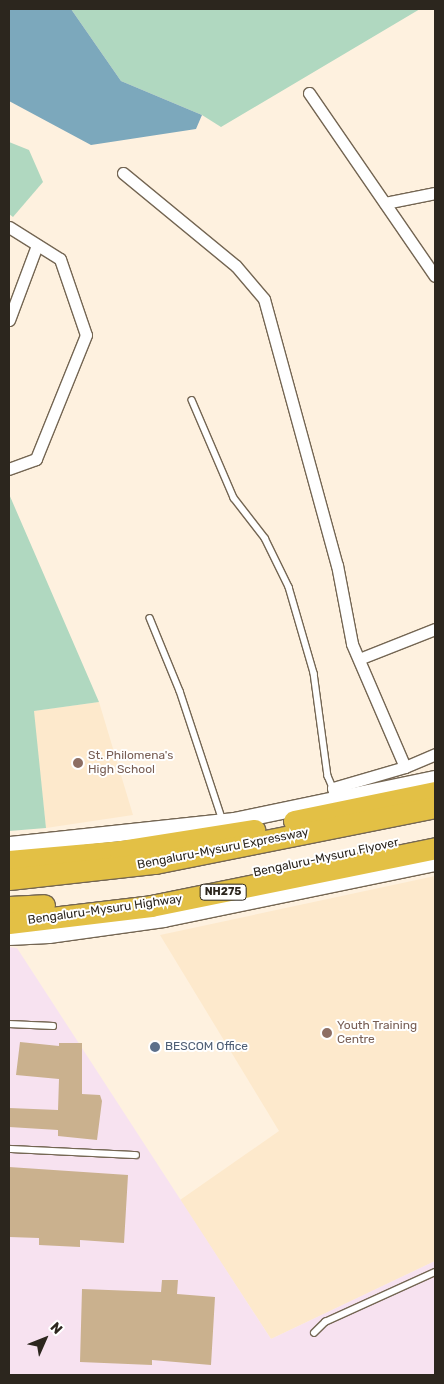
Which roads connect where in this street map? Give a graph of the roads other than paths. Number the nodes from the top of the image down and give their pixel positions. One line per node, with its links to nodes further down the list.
1 (309, 93): 4 (street)
2 (123, 173): 13 (street)
3 (435, 193): 4 (street)
4 (385, 203): 7 (street)
5 (9, 227): 6 (street)
6 (37, 245): 8 (street); 10 (street)
7 (435, 276)
8 (9, 320)
9 (192, 400): 18 (lane)
10 (9, 469)
11 (150, 618): 20 (lane)
12 (435, 629): 13 (street)
13 (359, 659): 15 (street)
14 (435, 754): 15 (street)
15 (405, 767): 18 (street)
16 (435, 779): 18 (street, Bengaluru-Mysuru Expressway)
17 (435, 792): 24 (highway, Bengaluru-Mysuru Expressway)
18 (335, 794): 20 (street, Bengaluru-Mysuru Expressway)
19 (435, 807): 26 (highway, Bengaluru-Mysuru Expressway)
20 (224, 823): 22 (street, Bengaluru-Mysuru Expressway)
21 (435, 836): 27 (highway, Bengaluru-Mysuru Flyover / NH275)
22 (9, 845)
23 (435, 848): 28 (highway, Bengaluru-Mysuru Highway / NH275)
24 (9, 861)
25 (435, 863): 29 (street, NH275)
26 (9, 879)
27 (9, 907)
28 (9, 923)
29 (9, 937)
30 (9, 1024): 31 (lane)
31 (53, 1026)
32 (9, 1148): 33 (lane)
33 (136, 1155)
34 (435, 1272): 35 (lane)
35 (314, 1333)

